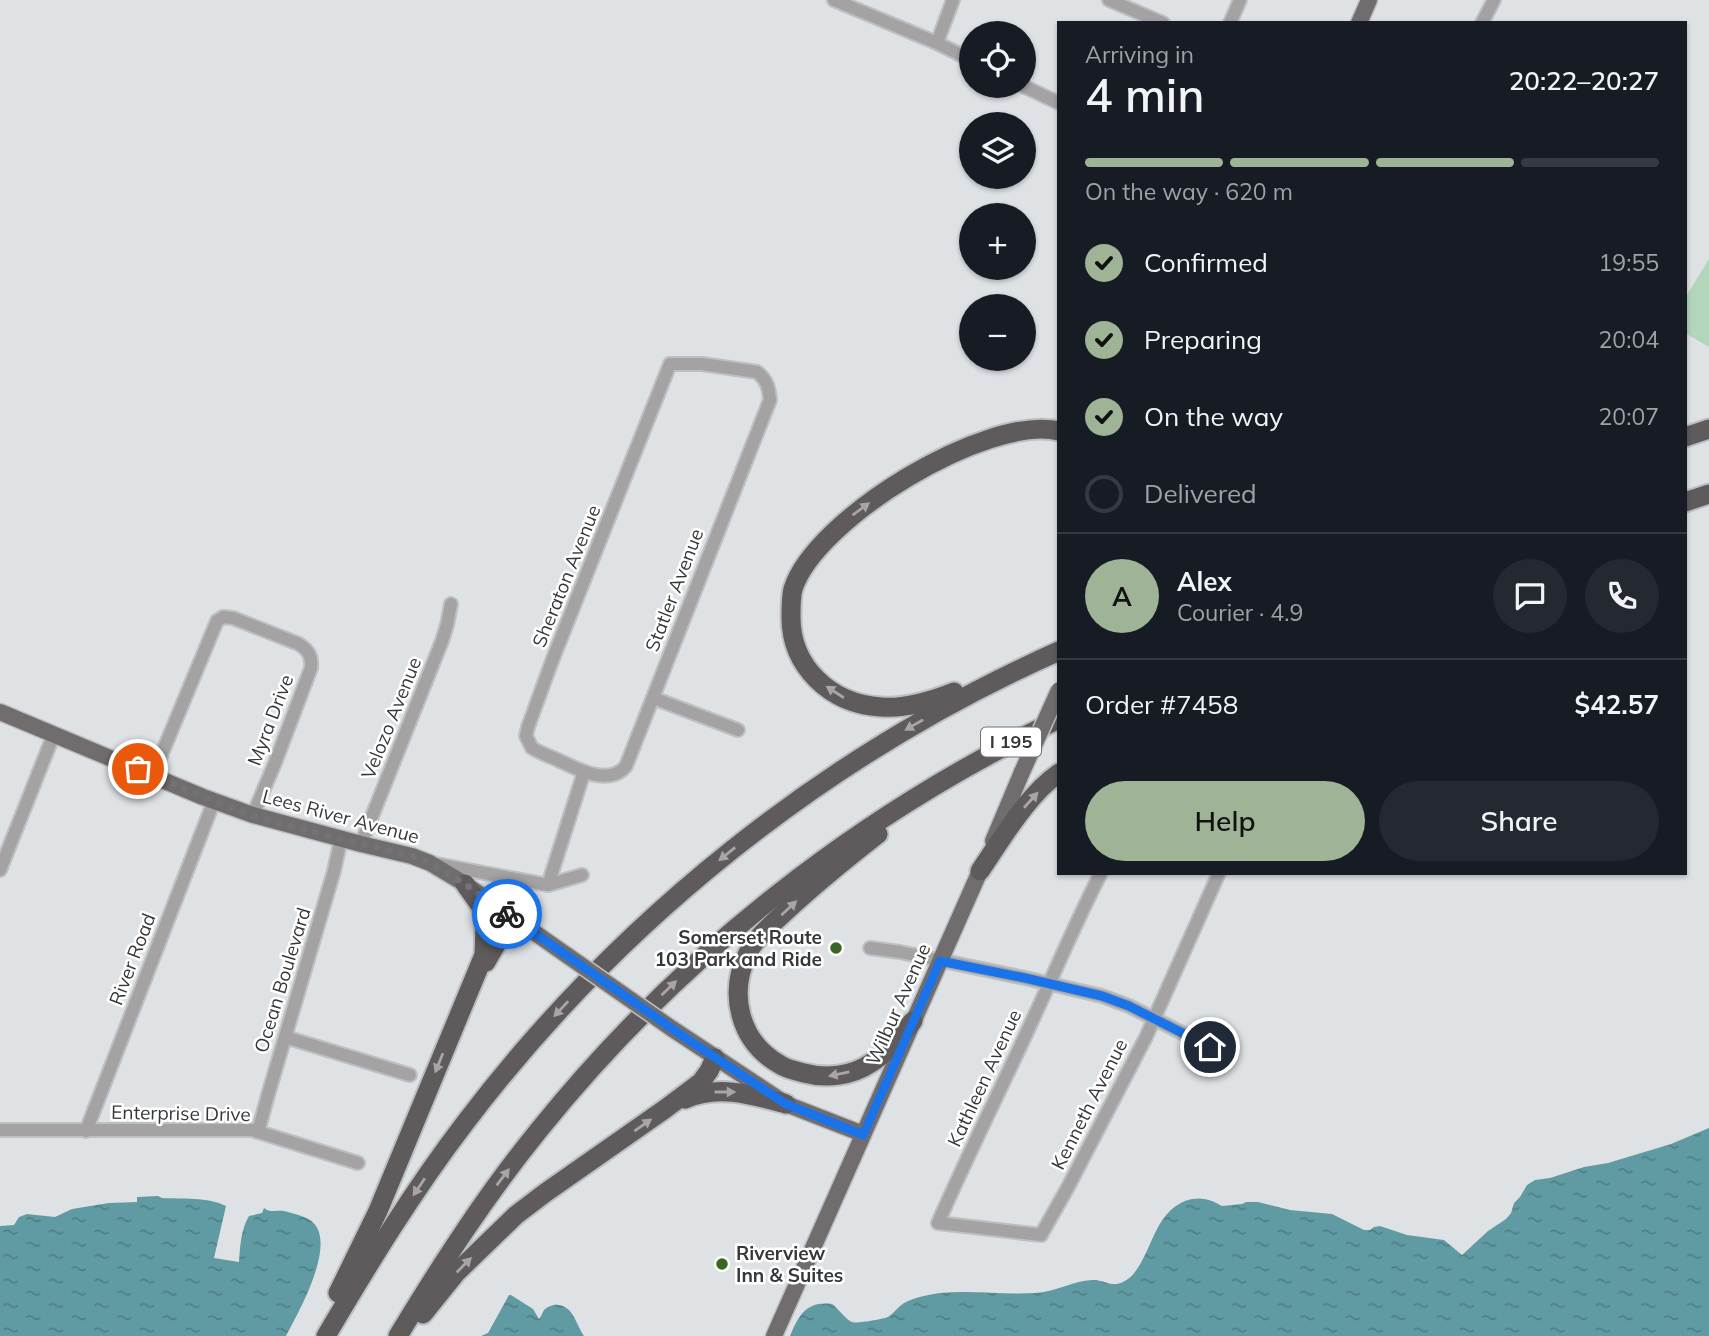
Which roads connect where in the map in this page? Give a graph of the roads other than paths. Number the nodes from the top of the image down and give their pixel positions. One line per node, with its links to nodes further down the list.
1 (834, 0): 7 (street)
2 (953, 0): 12 (street)
3 (1110, 0): 8 (street)
4 (1240, 0): 9 (street)
5 (1369, 0): 10 (main road)
6 (1494, 0): 11 (street)
7 (857, 4): 12 (street)
8 (1158, 21)
9 (1231, 21)
10 (1360, 21)
11 (1483, 21)
12 (937, 43): 13 (street)
13 (959, 54)
14 (1036, 92): 15 (street)
15 (1057, 102)
16 (670, 364): 28 (street, Statler Avenue); 34 (street, Sheraton Avenue)
17 (1709, 420): 18 (highway)
18 (1687, 425)
19 (1709, 429): 21 (highway)
20 (1057, 431): 26 (highway, one-way to 20)
21 (1687, 436)
22 (1709, 494): 23 (highway)
23 (1687, 501)
24 (451, 604): 40 (street, Velozo Avenue)
25 (1057, 652): 26 (highway)
26 (1040, 660): 69 (highway, one-way to 69)
27 (1057, 694): 43 (main road, Wilbur Avenue, bridge)
28 (653, 698): 31 (street); 34 (street, Statler Avenue)
29 (0, 712): 32 (main road, Lees River Avenue)
30 (1057, 720): 33 (highway, I 195)
31 (738, 730)
32 (54, 734): 35 (main road, Lees River Avenue); 42 (street)
33 (964, 767): 55 (highway, one-way to 33); 70 (highway, I 195, one-way to 33)
34 (584, 772): 48 (street)
35 (153, 775): 37 (main road, Lees River Avenue); 38 (street, Myra Drive)
36 (1057, 775): 43 (highway, one-way to 36)
37 (214, 801): 38 (main road, Lees River Avenue); 63 (street, River Road)
38 (253, 816): 39 (main road, Lees River Avenue)
39 (341, 839): 40 (main road, Lees River Avenue); 56 (street, Ocean Boulevard)
40 (361, 844): 41 (main road, Lees River Avenue)
41 (430, 863): 47 (main road, Lees River Avenue); 48 (street)
42 (0, 870)
43 (980, 871): 51 (main road, Wilbur Avenue)
44 (582, 875): 48 (street)
45 (1100, 875): 52 (street, Kathleen Avenue)
46 (1218, 875): 54 (street, Kenneth Avenue)
47 (465, 884): 49 (main road, Lees River Avenue); 53 (highway)
48 (548, 885)
49 (512, 917): 53 (highway); 58 (main road, Lees River Avenue, bridge)
50 (870, 948): 51 (street)
51 (940, 961): 52 (street); 55 (main road, Wilbur Avenue)
52 (1049, 983): 54 (street); 67 (street, Kathleen Avenue)
53 (465, 1000): 68 (highway, one-way to 68)
54 (1154, 1020): 57 (street); 67 (street, Kenneth Avenue)
55 (913, 1021): 65 (main road, Wilbur Avenue)
56 (285, 1037): 59 (street); 64 (street, Ocean Boulevard)
57 (1210, 1047)
58 (715, 1058): 60 (main road, Lees River Avenue); 61 (highway)
59 (410, 1075)
60 (786, 1104): 61 (highway, one-way to 60); 65 (main road, Lees River Avenue)
61 (665, 1109): 71 (highway, one-way to 61)
62 (0, 1130): 63 (street, Enterprise Drive)
63 (86, 1131): 64 (street, Enterprise Drive)
64 (258, 1132): 66 (street, Enterprise Drive)
65 (863, 1135): 72 (main road, Wilbur Avenue)
66 (358, 1163)
67 (1041, 1235)
68 (321, 1336)
69 (326, 1336)
70 (398, 1336)
71 (405, 1336)
72 (774, 1336)

